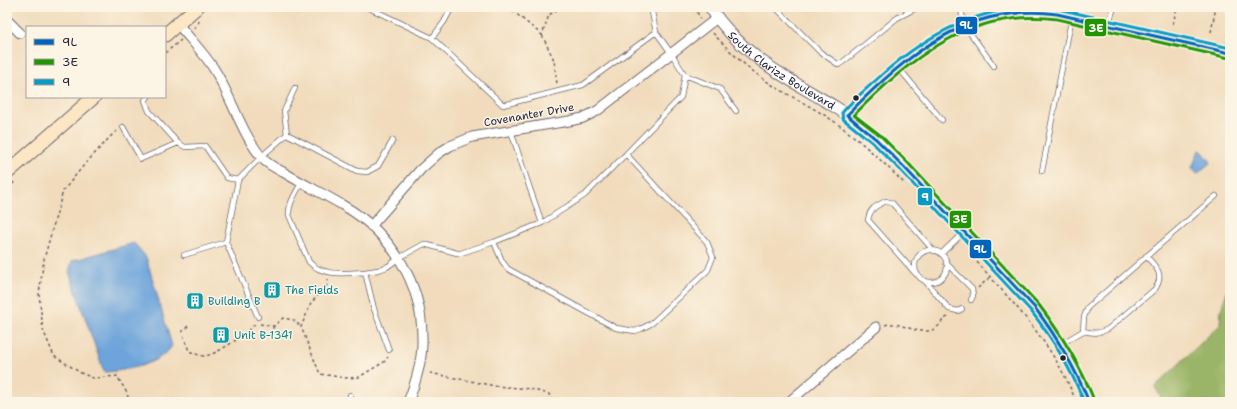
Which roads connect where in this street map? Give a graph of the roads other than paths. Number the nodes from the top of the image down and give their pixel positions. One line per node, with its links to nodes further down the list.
1 (197, 7): 13 (main road)
2 (367, 7): 19 (lane)
3 (452, 7): 19 (lane)
4 (651, 7): 16 (lane)
5 (710, 7): 11 (street, South Clarizz Boulevard)
6 (775, 7): 7 (lane)
7 (918, 7)
8 (960, 7): 14 (lane)
9 (1114, 7): 15 (lane)
10 (1072, 16): 14 (street); 15 (street); 38 (lane)
11 (717, 18): 21 (street, Covenanter Drive); 29 (street, South Clarizz Boulevard)
12 (7, 20): 17 (street)
13 (178, 24): 18 (main road); 37 (street)
14 (965, 26): 22 (lane); 23 (street)
15 (1108, 26): 20 (street)
16 (656, 32): 19 (lane); 21 (lane)
17 (20, 33)
18 (166, 34)
19 (432, 38)
20 (1230, 52)
21 (671, 53): 24 (lane); 32 (street, Covenanter Drive)
22 (994, 66)
23 (898, 67): 29 (street); 30 (lane)
24 (685, 75): 28 (lane); 36 (lane)
25 (295, 88): 33 (lane)
26 (93, 98): 39 (main road)
27 (147, 98): 35 (lane)
28 (736, 111)
29 (847, 115): 45 (street, South Clarizz Boulevard)
30 (942, 120)
31 (123, 127): 35 (lane)
32 (512, 130): 43 (lane); 44 (street, Covenanter Drive)
33 (287, 134): 34 (lane); 37 (lane)
34 (392, 140)
35 (178, 143): 40 (lane)
36 (626, 154): 43 (lane); 47 (lane)
37 (262, 156): 40 (lane); 41 (street)
38 (1042, 171)
39 (7, 173)
40 (238, 180): 46 (lane)
41 (301, 183): 44 (street); 54 (lane)
42 (1216, 196): 51 (lane)
43 (542, 223): 47 (lane)
44 (371, 226): 52 (street)
45 (964, 232): 49 (lane); 62 (street, South Clarizz Boulevard)
46 (226, 242): 50 (lane); 59 (lane)
47 (494, 242): 52 (lane)
48 (934, 251): 49 (lane); 55 (lane); 55 (lane)
49 (941, 254): 53 (lane)
50 (184, 255)
51 (1146, 256): 61 (lane); 61 (lane)
52 (399, 258): 54 (lane); 66 (street)
53 (946, 263): 56 (lane); 57 (lane)
54 (365, 272): 63 (lane)
55 (916, 274): 56 (lane)
56 (926, 282): 58 (lane)
57 (971, 300)
58 (962, 309)
59 (258, 317)
60 (876, 327): 67 (street)
61 (1083, 331): 62 (lane)
62 (1061, 344): 68 (street, South Clarizz Boulevard)
63 (390, 350)
64 (350, 395): 65 (lane)
65 (349, 402)
66 (408, 402)
67 (789, 402)
68 (1089, 402)

